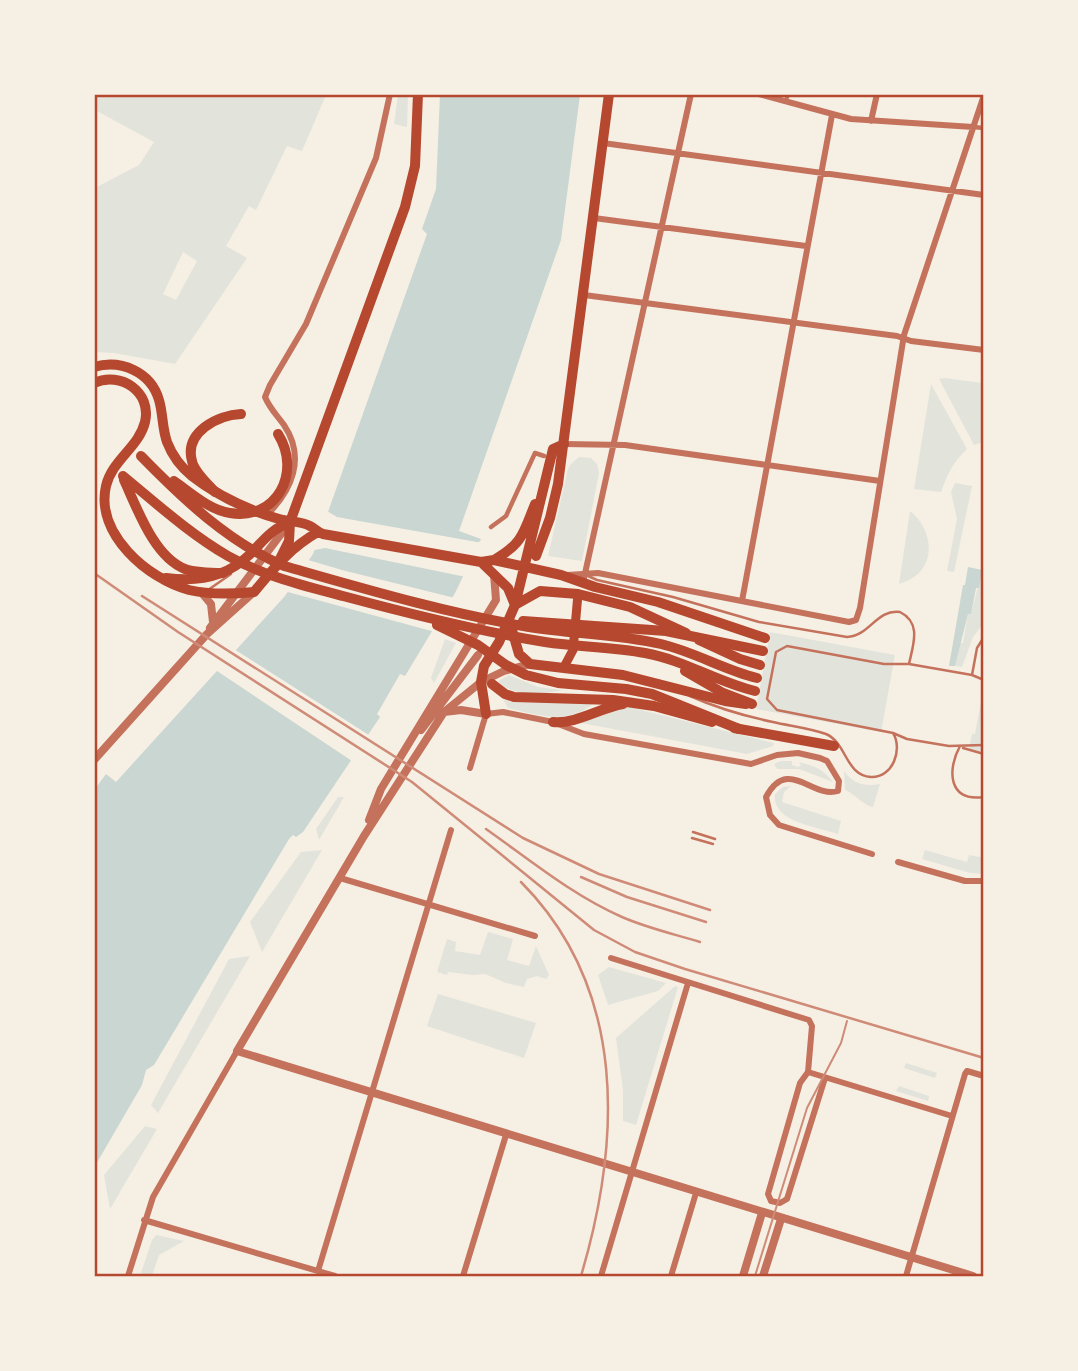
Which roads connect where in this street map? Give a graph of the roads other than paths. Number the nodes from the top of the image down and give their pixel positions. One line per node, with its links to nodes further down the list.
1 (390, 94): 31 (street)
2 (418, 94): 34 (main road)
3 (609, 94): 12 (main road)
4 (691, 94): 13 (street)
5 (759, 94): 8 (street)
6 (877, 94): 9 (street)
7 (984, 95): 10 (street)
8 (832, 115): 9 (street); 14 (street)
9 (871, 121): 10 (street)
10 (973, 127): 11 (street); 15 (street)
11 (984, 128)
12 (603, 143): 13 (street); 17 (main road)
13 (678, 154): 14 (street); 18 (street)
14 (821, 174): 15 (street); 19 (street)
15 (953, 192): 16 (street); 23 (street)
16 (984, 195)
17 (594, 218): 18 (street); 20 (main road)
18 (662, 228): 19 (street); 21 (street)
19 (806, 246): 22 (street)
20 (584, 295): 21 (street); 29 (main road)
21 (645, 302): 22 (street); 30 (street)
22 (793, 321): 23 (street); 36 (street)
23 (903, 339): 24 (street); 37 (street)
24 (984, 350)
25 (94, 367): 39 (main road)
26 (94, 383): 53 (main road)
27 (242, 414): 39 (main road)
28 (278, 434): 35 (main road)
29 (564, 444): 30 (street); 38 (main road); 44 (main road)
30 (614, 445): 36 (street); 54 (street)
31 (295, 453): 34 (street); 40 (street)
32 (141, 456): 35 (main road)
33 (544, 456): 42 (street)
34 (314, 458): 41 (main road)
35 (150, 465): 62 (main road)
36 (767, 466): 37 (street); 59 (street)
37 (880, 481): 59 (street)
38 (541, 489): 45 (main road); 49 (main road)
39 (215, 492): 40 (main road)
40 (267, 515): 41 (main road)
41 (290, 522): 43 (main road); 46 (main road); 48 (main road); 57 (street)
42 (491, 527)
43 (318, 533): 46 (main road); 47 (main road)
44 (536, 556)
45 (494, 560): 47 (main road); 49 (main road)
46 (279, 561): 56 (main road)
47 (481, 562): 51 (main road)
48 (239, 564): 50 (main road); 55 (lane)
49 (523, 566): 52 (main road); 60 (main road)
50 (223, 573): 53 (main road); 61 (main road)
51 (494, 574): 60 (main road); 91 (street)
52 (561, 575): 54 (main road); 58 (main road)
53 (158, 577): 55 (main road)
54 (584, 579): 58 (street); 59 (street); 67 (main road); 72 (lane)
55 (201, 592): 57 (main road); 64 (street)
56 (254, 592): 57 (main road); 65 (street)
57 (238, 593): 64 (street)
58 (578, 594): 60 (main road); 73 (main road); 74 (main road)
59 (742, 601)
60 (515, 605): 63 (main road)
61 (410, 614): 70 (main road); 86 (main road)
62 (487, 619): 68 (main road); 76 (main road)
63 (510, 619): 71 (main road); 78 (main road)
64 (213, 622): 65 (street)
65 (207, 634): 93 (street)
66 (984, 637): 75 (lane)
67 (765, 638)
68 (763, 651)
69 (478, 655): 91 (street)
70 (660, 656): 80 (main road); 81 (main road)
71 (530, 664): 74 (main road); 78 (street)
72 (909, 664): 75 (lane); 87 (lane)
73 (760, 665)
74 (564, 667): 80 (main road)
75 (972, 675): 77 (lane)
76 (757, 678)
77 (984, 680)
78 (481, 682): 83 (street); 84 (main road)
79 (492, 684): 82 (main road)
80 (661, 684): 87 (lane)
81 (755, 691)
82 (635, 703): 85 (main road); 86 (main road)
83 (444, 712): 84 (street); 98 (street)
84 (486, 714): 85 (street); 94 (street)
85 (553, 722): 102 (street)
86 (738, 729): 89 (main road)
87 (893, 733): 90 (lane)
88 (984, 745): 90 (lane)
89 (834, 746)
90 (960, 746): 92 (lane); 95 (lane)
91 (401, 754): 98 (street)
92 (984, 754)
93 (94, 760)
94 (470, 768)
95 (984, 797)
96 (451, 830): 106 (street)
97 (693, 832): 100 (lane)
98 (363, 836): 104 (street)
99 (692, 838): 101 (lane)
100 (715, 839)
101 (713, 844)
102 (872, 854)
103 (898, 862): 105 (street)
104 (341, 878): 106 (street); 110 (street)
105 (984, 881)
106 (428, 905): 107 (street); 114 (street)
107 (536, 936)
108 (611, 958): 109 (street)
109 (688, 983): 111 (street); 117 (street)
110 (237, 1051): 114 (street); 121 (street)
111 (808, 1072): 113 (street); 113 (street)
112 (984, 1076): 115 (street)
113 (825, 1078): 115 (street)
114 (372, 1094): 116 (street); 123 (street)
115 (952, 1116): 122 (street)
116 (506, 1135): 117 (street); 126 (street)
117 (632, 1173): 118 (street); 127 (street)
118 (696, 1193): 119 (street); 128 (street)
119 (762, 1213): 120 (street); 129 (street)
120 (781, 1219): 122 (street); 130 (street)
121 (144, 1220): 123 (street); 124 (street)
122 (912, 1258): 131 (street); 132 (street)
123 (318, 1271): 125 (street)
124 (128, 1276)
125 (335, 1276)
126 (463, 1276)
127 (601, 1276)
128 (670, 1276)
129 (743, 1276)
130 (763, 1276)
131 (906, 1276)
132 (973, 1276)

